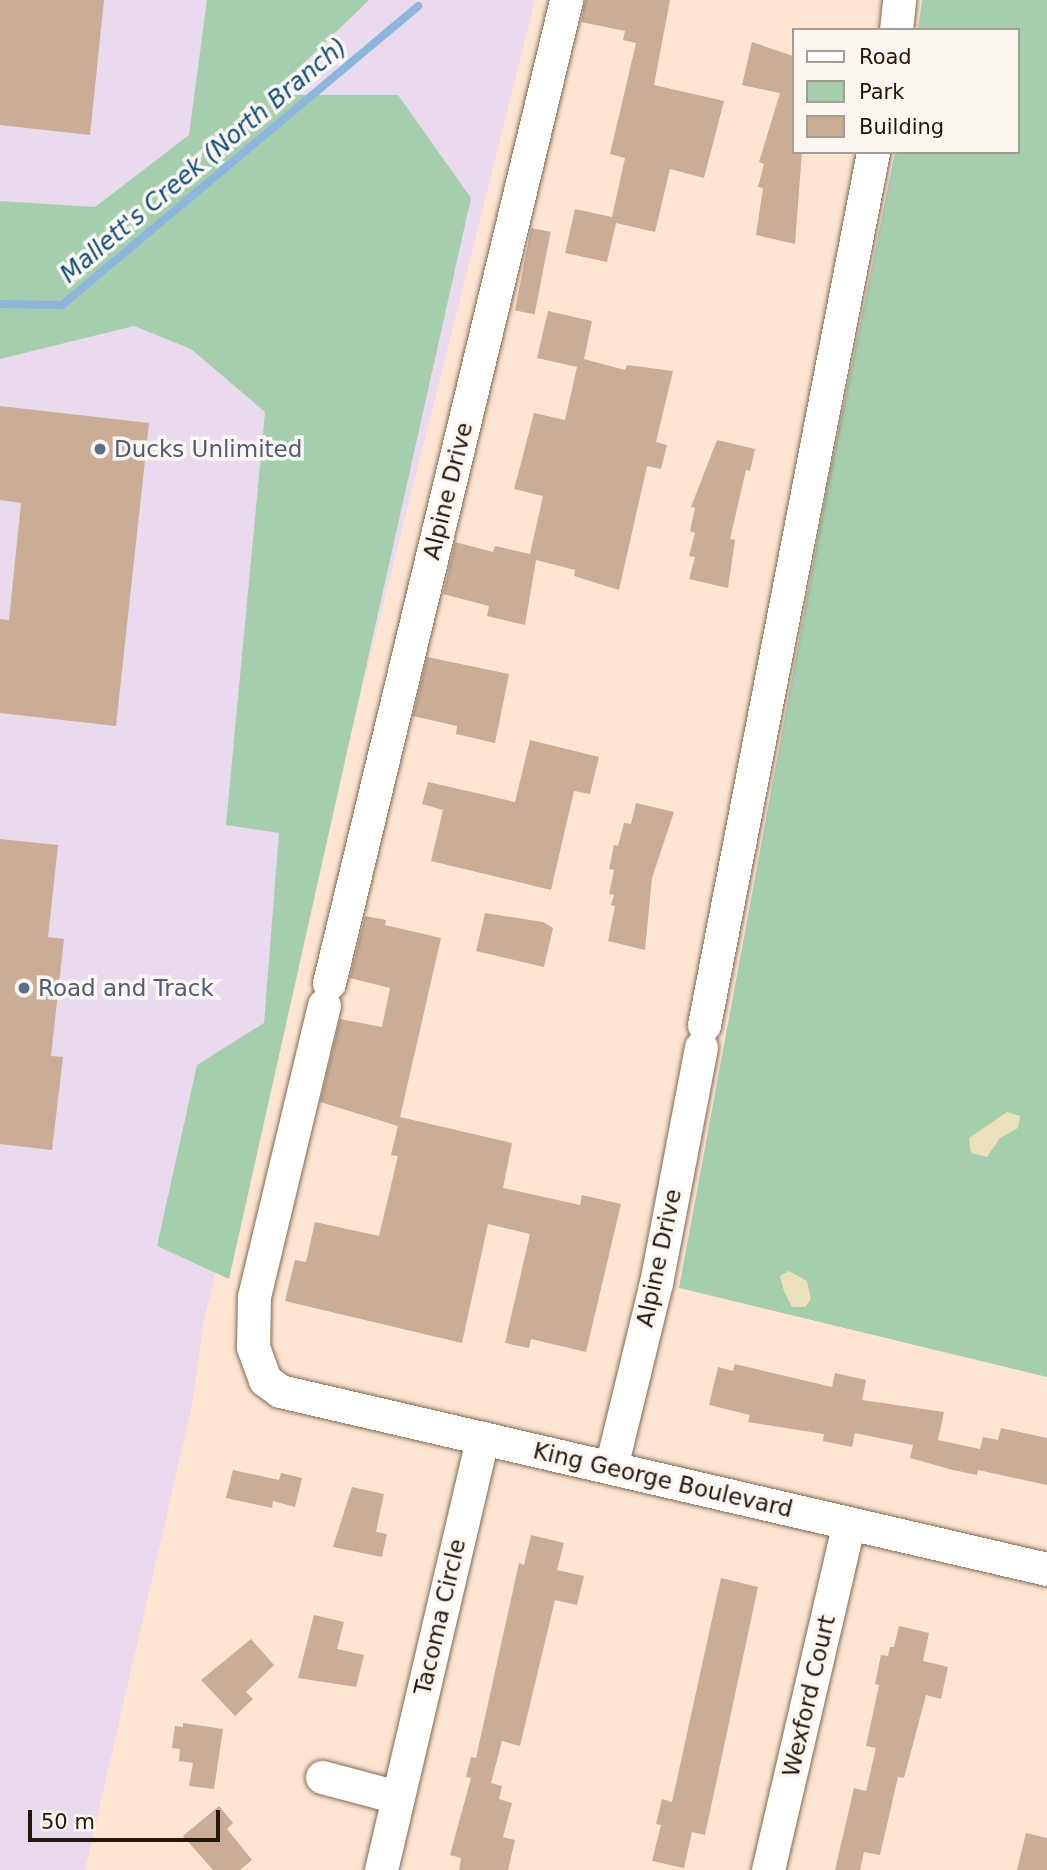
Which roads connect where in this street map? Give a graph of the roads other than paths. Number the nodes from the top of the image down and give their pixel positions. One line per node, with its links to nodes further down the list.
1 (566, 0): 5 (street, Alpine Drive)
2 (899, 0): 3 (street)
3 (896, 28)
4 (873, 154): 7 (street, Alpine Drive)
5 (280, 1391): 6 (street, King George Boulevard)
6 (482, 1438): 7 (street, King George Boulevard); 11 (street, Tacoma Circle)
7 (611, 1467): 8 (street, King George Boulevard)
8 (849, 1523): 9 (street, King George Boulevard); 13 (street, Wexford Court)
9 (1047, 1569)
10 (322, 1777): 11 (street)
11 (397, 1797): 12 (street, Tacoma Circle)
12 (381, 1870)
13 (768, 1870)

